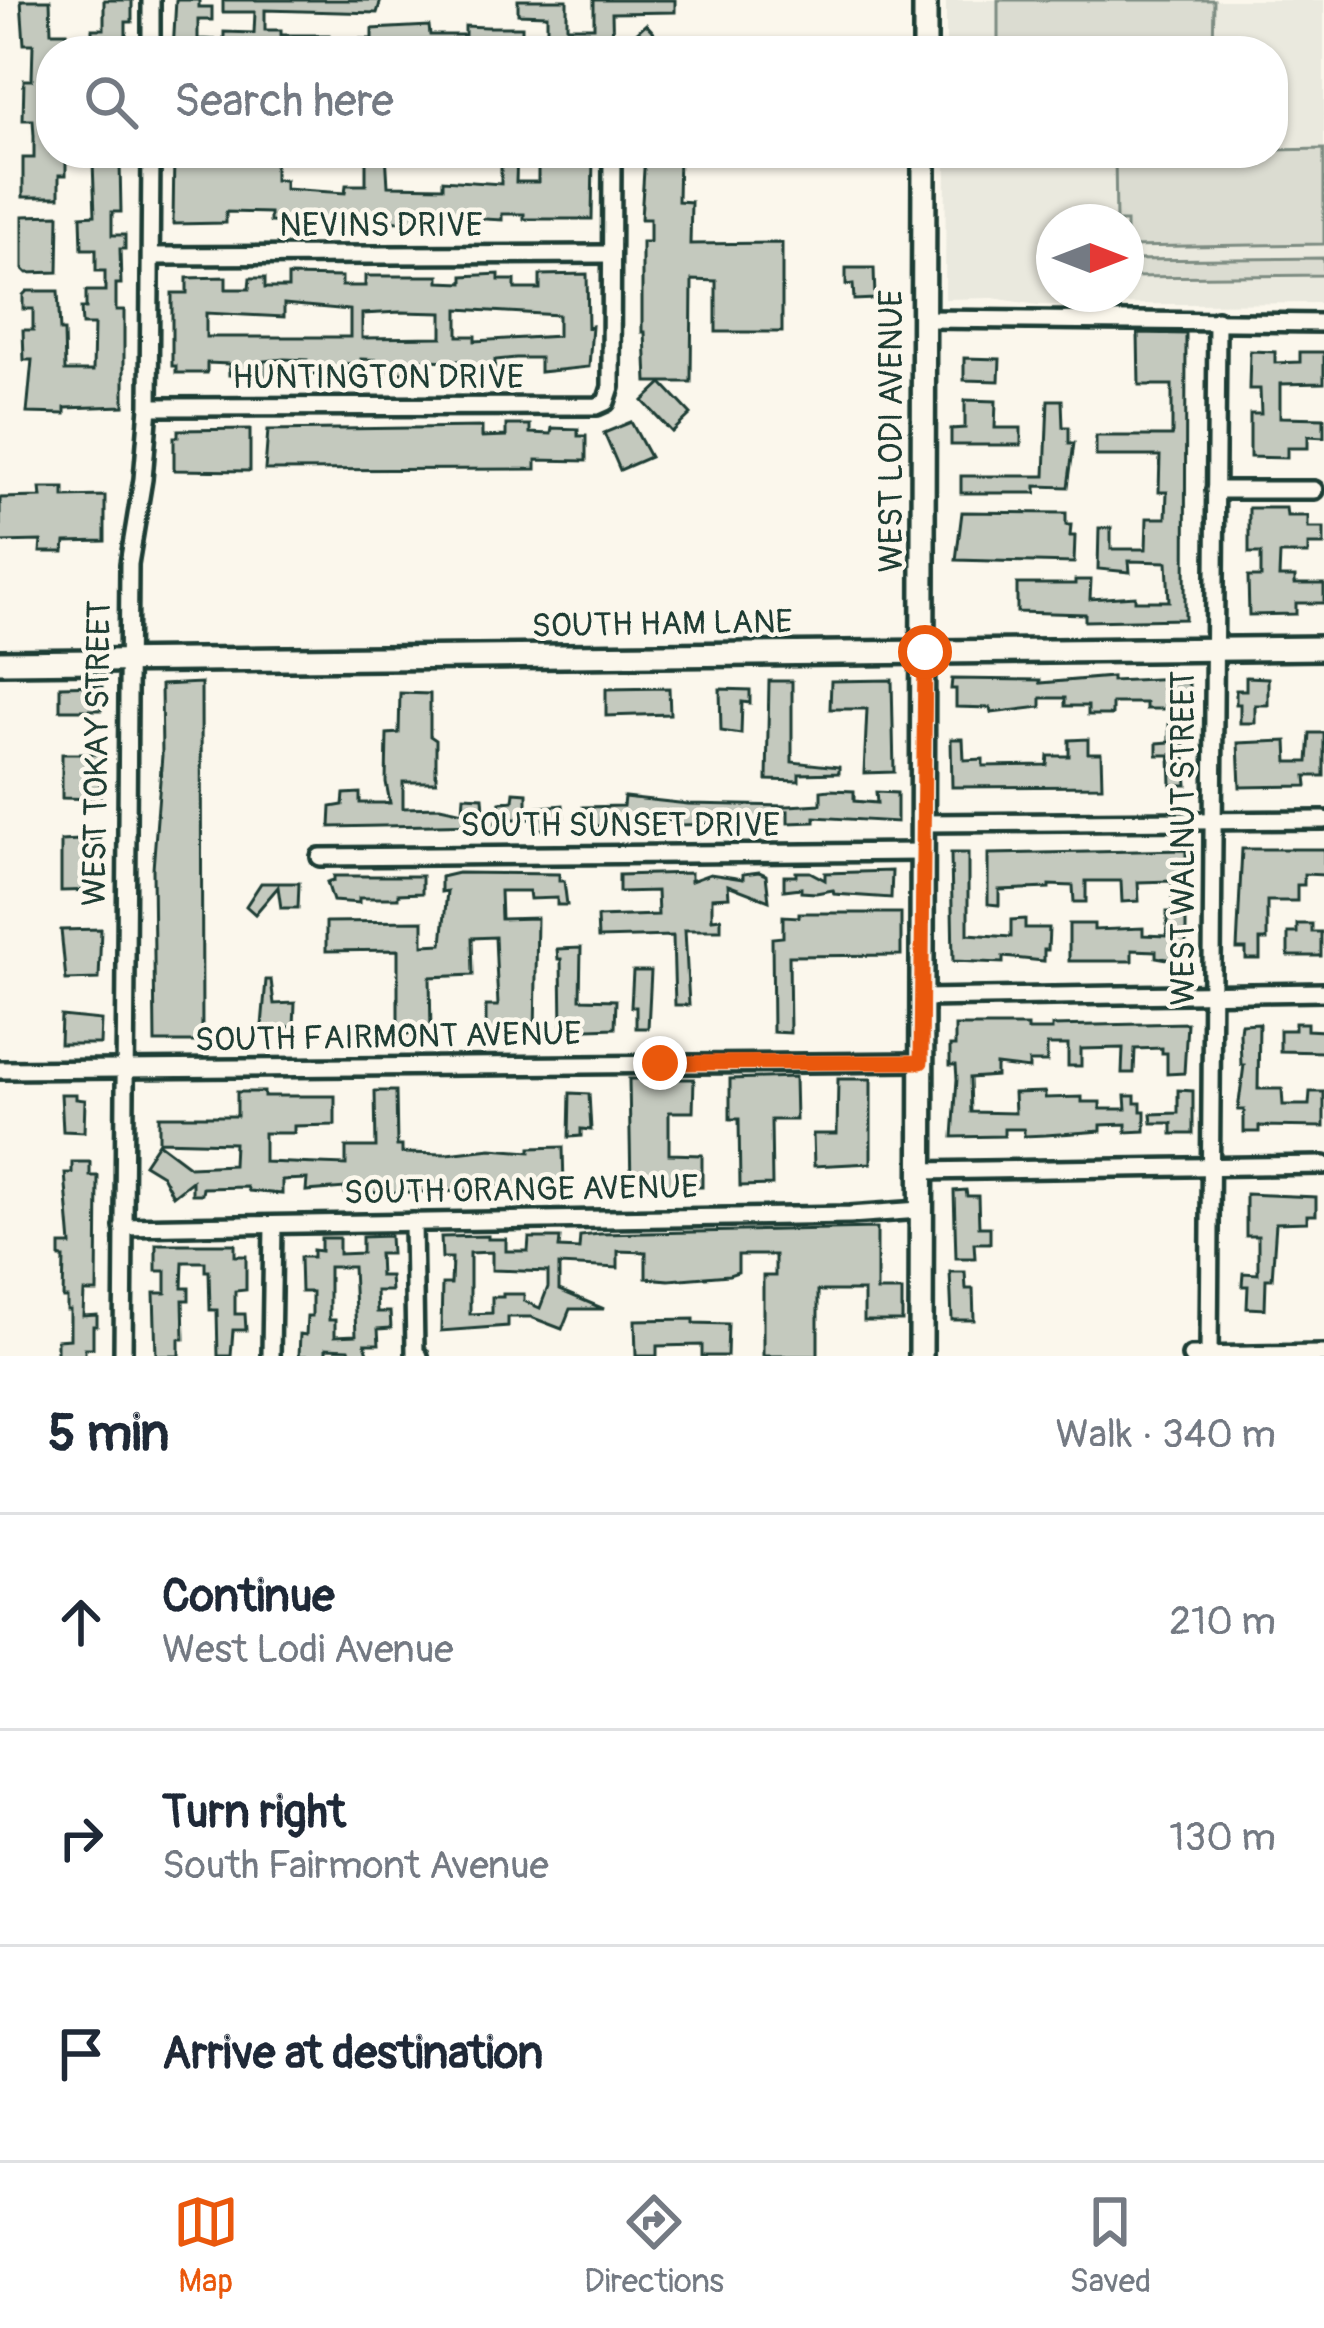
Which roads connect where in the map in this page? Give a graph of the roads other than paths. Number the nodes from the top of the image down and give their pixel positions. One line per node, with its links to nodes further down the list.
1 (151, 0): 3 (street)
2 (925, 0): 4 (main road)
3 (151, 36)
4 (925, 36)
5 (151, 168): 9 (street, WEST TOKAY STREET)
6 (612, 168): 8 (street)
7 (924, 168): 10 (main road, WEST LODI AVENUE)
8 (610, 254): 9 (street, NEVINS DRIVE); 13 (street, HUNTINGTON DRIVE)
9 (151, 256): 13 (street, WEST TOKAY STREET)
10 (924, 320): 11 (street); 18 (main road, WEST LODI AVENUE)
11 (1217, 320): 12 (street); 14 (street, WEST WALNUT STREET)
12 (1324, 323)
13 (149, 407): 19 (street, WEST TOKAY STREET)
14 (1215, 490): 15 (street); 16 (street, WEST WALNUT STREET)
15 (1314, 490)
16 (1214, 647): 17 (main road, SOUTH HAM LANE); 18 (main road, SOUTH HAM LANE); 22 (street, WEST WALNUT STREET)
17 (1324, 648)
18 (925, 652): 19 (main road, SOUTH HAM LANE); 23 (main road, WEST LODI AVENUE)
19 (128, 661): 20 (main road, SOUTH HAM LANE); 31 (street, WEST TOKAY STREET)
20 (0, 662)
21 (1324, 820): 22 (street)
22 (1213, 821): 23 (street); 27 (street, WEST WALNUT STREET)
23 (921, 823): 24 (main road, WEST LODI AVENUE)
24 (921, 852): 25 (street, SOUTH SUNSET DRIVE); 28 (main road, WEST LODI AVENUE)
25 (320, 857)
26 (1324, 992): 27 (street)
27 (1213, 993): 28 (street); 33 (street, WEST WALNUT STREET)
28 (922, 998): 29 (main road, WEST LODI AVENUE)
29 (921, 1062): 31 (street, SOUTH FAIRMONT AVENUE); 34 (main road, WEST LODI AVENUE)
30 (0, 1070): 31 (street, SOUTH FAIRMONT AVENUE)
31 (122, 1070): 38 (street, WEST TOKAY STREET)
32 (1324, 1165): 33 (street)
33 (1211, 1166): 34 (street); 45 (street, WEST WALNUT STREET)
34 (920, 1171): 35 (main road, WEST LODI AVENUE)
35 (920, 1210): 36 (street, SOUTH ORANGE AVENUE); 43 (main road, WEST LODI AVENUE)
36 (413, 1222): 37 (street, SOUTH ORANGE AVENUE); 42 (street)
37 (273, 1225): 38 (street, SOUTH ORANGE AVENUE); 41 (street)
38 (124, 1227): 40 (street, WEST TOKAY STREET)
39 (1324, 1354): 45 (street)
40 (123, 1356)
41 (271, 1356)
42 (419, 1356)
43 (921, 1356)
44 (1190, 1356): 45 (street)
45 (1209, 1356)

